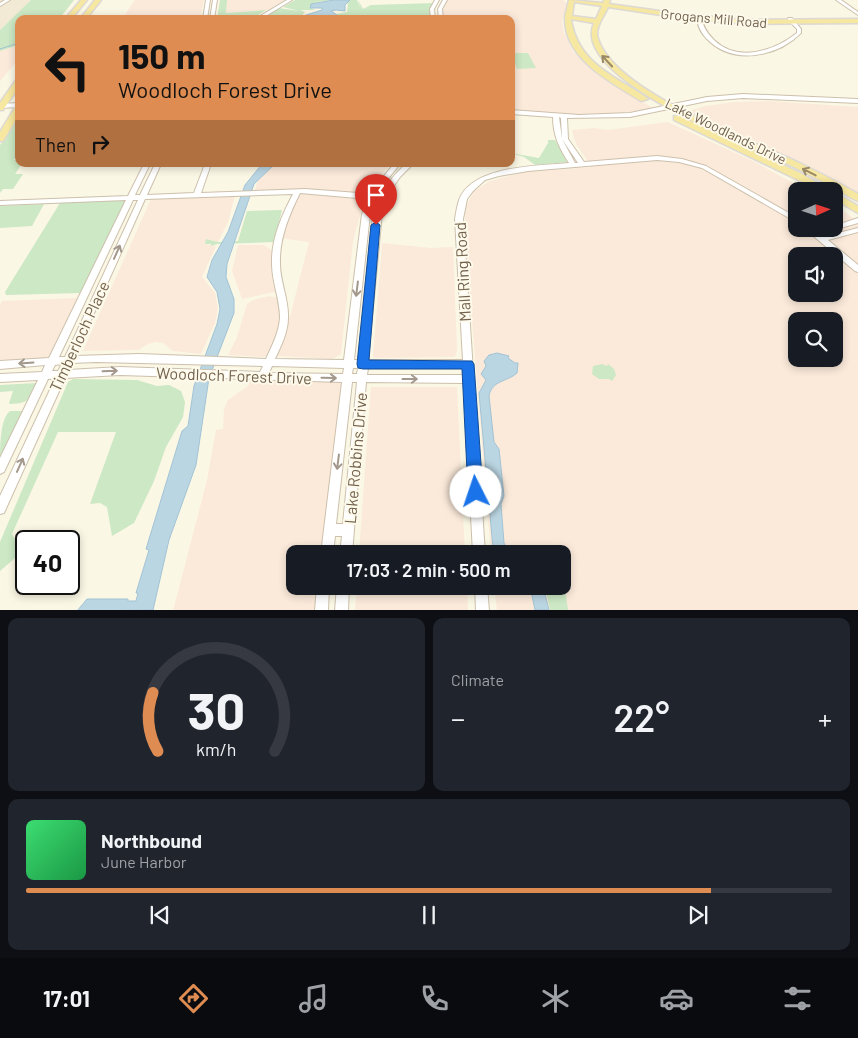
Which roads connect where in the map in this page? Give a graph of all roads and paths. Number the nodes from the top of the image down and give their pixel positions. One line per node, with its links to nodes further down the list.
1 (8, 0): 14 (street)
2 (84, 0): 18 (main road)
3 (98, 0): 19 (main road)
4 (208, 0): 20 (street)
5 (215, 0): 21 (street)
6 (290, 0): 22 (street)
7 (437, 0): 16 (street)
8 (445, 0): 17 (street)
9 (589, 0): 13 (main road, Grogans Mill Road)
10 (838, 0): 27 (street)
11 (846, 0): 15 (street)
12 (570, 1): 13 (main road, Grogans Mill Road); 26 (main road)
13 (607, 4): 25 (main road, Grogans Mill Road); 28 (main road)
14 (0, 5)
15 (858, 8)
16 (432, 9): 17 (street); 23 (street)
17 (440, 9): 24 (street)
18 (71, 15)
19 (86, 15)
20 (206, 15)
21 (213, 15)
22 (264, 15)
23 (433, 15)
24 (441, 15)
25 (700, 17): 29 (main road, Grogans Mill Road); 29 (street)
26 (567, 18): 28 (main road); 30 (main road, Lake Woodlands Drive)
27 (858, 18): 29 (main road, Grogans Mill Road)
28 (596, 21): 31 (main road, Lake Woodlands Drive, one-way to 28)
29 (792, 21)
30 (604, 72): 31 (main road); 32 (main road, Lake Woodlands Drive)
31 (627, 78): 33 (main road, Lake Woodlands Drive)
32 (615, 80): 33 (main road); 40 (main road, Lake Woodlands Drive)
33 (636, 85): 40 (main road, Lake Woodlands Drive)
34 (15, 88): 35 (main road)
35 (11, 93): 39 (main road); 39 (main road)
36 (858, 101): 37 (street)
37 (830, 102): 38 (street); 40 (street)
38 (858, 106)
39 (10, 108): 44 (main road); 44 (main road)
40 (670, 110): 43 (street); 53 (main road, Lake Woodlands Drive); 60 (main road, Lake Woodlands Drive, one-way to 40)
41 (515, 112): 43 (street)
42 (515, 117): 43 (street)
43 (560, 118): 46 (street); 47 (street)
44 (7, 128): 45 (main road)
45 (0, 139)
46 (582, 164): 47 (street, Mall Ring Road); 64 (street, Mall Ring Road)
47 (573, 165): 77 (street, Mall Ring Road)
48 (146, 167): 57 (street, Timberloch Place)
49 (157, 167): 56 (street, Timberloch Place)
50 (207, 167): 55 (street)
51 (394, 167): 58 (street, Lake Robbins Drive)
52 (407, 167): 59 (street, Lake Robbins Drive)
53 (810, 182)
54 (298, 191): 55 (street); 58 (street); 74 (street)
55 (197, 194): 56 (street)
56 (143, 196): 57 (street); 72 (street, Timberloch Place, one-way to 56)
57 (131, 197): 62 (street); 73 (street, Timberloch Place)
58 (372, 197): 59 (street); 70 (street, Lake Robbins Drive)
59 (382, 198): 69 (street, Lake Robbins Drive)
60 (858, 198)
61 (843, 201): 63 (main road)
62 (0, 203)
63 (858, 210)
64 (788, 215)
65 (858, 220): 66 (street)
66 (843, 225)
67 (858, 230): 68 (street)
68 (823, 239): 71 (street)
69 (374, 240): 70 (street); 76 (street, Lake Robbins Drive)
70 (362, 241): 75 (street, Lake Robbins Drive, one-way to 75)
71 (858, 269)
72 (68, 360): 73 (street, Woodloch Forest Drive); 74 (street, Woodloch Forest Drive); 79 (street, Timberloch Place)
73 (52, 361): 78 (street, Woodloch Forest Drive, one-way to 78); 80 (street, Timberloch Place)
74 (269, 362): 75 (street, Woodloch Forest Drive); 81 (street)
75 (349, 364): 76 (street, Woodloch Forest Drive); 84 (street, Lake Robbins Drive)
76 (363, 364): 77 (street, Woodloch Forest Drive); 83 (street, Lake Robbins Drive)
77 (468, 364): 85 (street, Mall Ring Road)
78 (0, 365)
79 (61, 374): 80 (street, Woodloch Forest Drive); 81 (street, Woodloch Forest Drive, one-way to 81); 89 (street, Timberloch Place, one-way to 79)
80 (44, 375): 82 (street, Woodloch Forest Drive); 88 (street, Timberloch Place)
81 (263, 376): 84 (street, Woodloch Forest Drive, one-way to 84)
82 (0, 378)
83 (362, 378): 84 (street, Woodloch Forest Drive); 85 (street, Woodloch Forest Drive, one-way to 85); 87 (street, Lake Robbins Drive)
84 (347, 379): 86 (street, Lake Robbins Drive)
85 (469, 379): 94 (street, Mall Ring Road)
86 (340, 443): 87 (street); 90 (street, Lake Robbins Drive, one-way to 90)
87 (356, 446): 91 (street, Lake Robbins Drive)
88 (0, 469)
89 (0, 508)
90 (330, 530): 91 (street); 92 (street, Lake Robbins Drive)
91 (348, 530): 93 (street, Lake Robbins Drive)
92 (328, 545)
93 (347, 545)
94 (478, 545)
95 (322, 595): 98 (street)
96 (342, 595): 99 (street)
97 (482, 595): 100 (street)
98 (321, 610)
99 (341, 610)
100 (483, 610)

